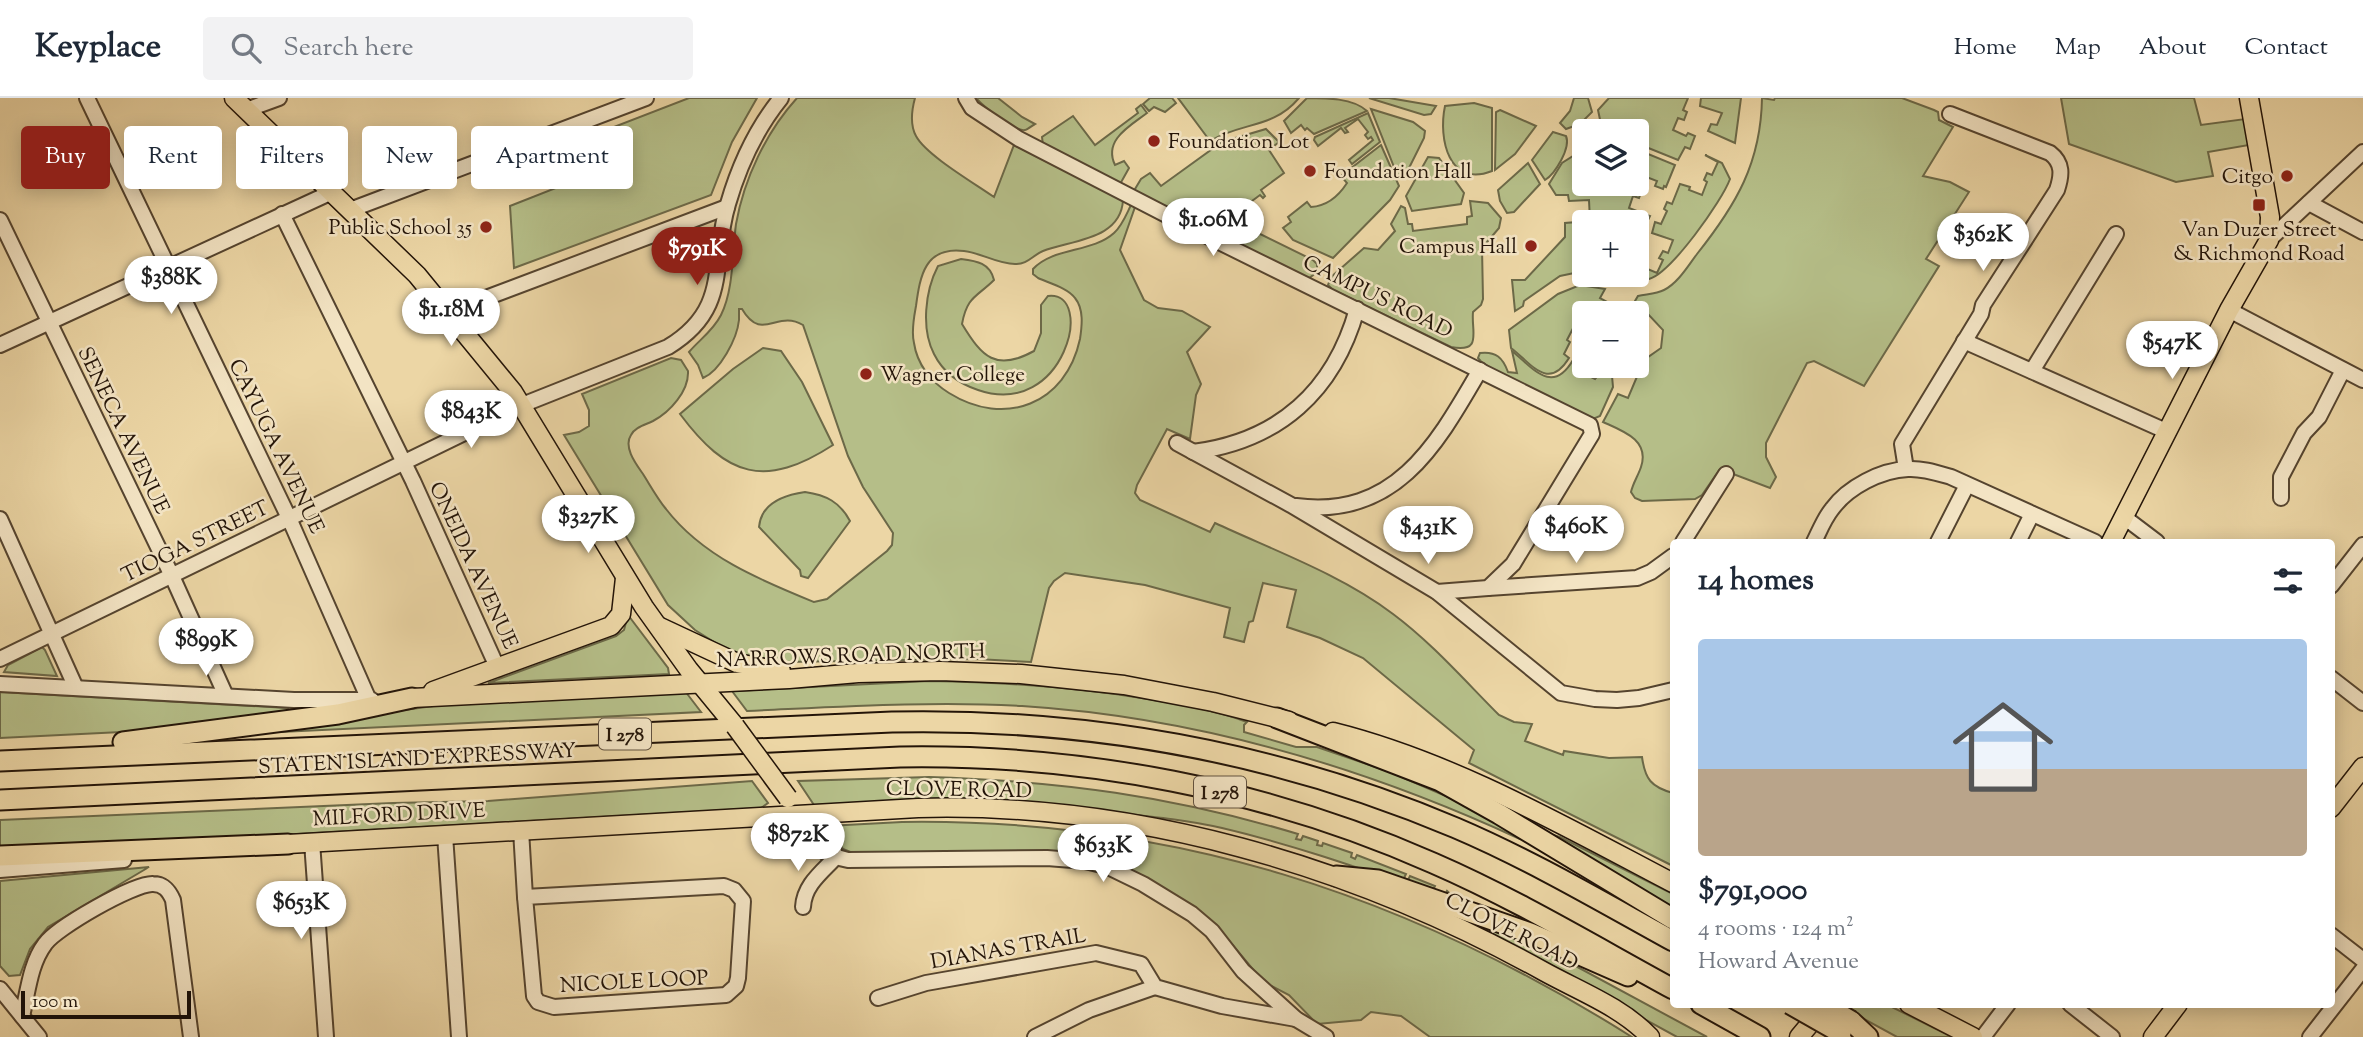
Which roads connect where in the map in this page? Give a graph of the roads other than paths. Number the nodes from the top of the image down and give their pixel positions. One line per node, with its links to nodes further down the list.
1 (87, 98): 19 (street, CAYUGA AVENUE)
2 (279, 98): 7 (street)
3 (646, 98): 13 (street)
4 (781, 98): 12 (street, TIOGA STREET)
5 (966, 98): 20 (street, CAMPUS ROAD)
6 (2249, 98): 18 (main road)
7 (240, 104): 10 (main road)
8 (1950, 114): 24 (street)
9 (2363, 152): 11 (street)
10 (332, 192): 13 (main road); 14 (street)
11 (2309, 203): 16 (street); 18 (street)
12 (727, 206): 22 (street); 30 (street, TIOGA STREET)
13 (350, 209): 22 (main road)
14 (282, 214): 19 (street); 34 (street, ONEIDA AVENUE)
15 (0, 220): 23 (street, SENECA AVENUE)
16 (2363, 232)
17 (2116, 234): 28 (street)
18 (2269, 240): 21 (main road)
19 (167, 268): 23 (street); 42 (street, CAYUGA AVENUE)
20 (1357, 309): 26 (street, CAMPUS ROAD); 33 (street)
21 (2229, 310): 27 (street); 31 (main road)
22 (446, 313): 30 (main road)
23 (49, 321): 25 (street); 53 (street, SENECA AVENUE)
24 (1964, 341): 28 (street); 35 (street)
25 (0, 345)
26 (1480, 370): 39 (street); 56 (street, CAMPUS ROAD)
27 (2343, 370): 29 (street); 38 (street)
28 (2032, 371): 31 (street)
29 (2363, 380)
30 (522, 405): 34 (street, TIOGA STREET); 54 (main road)
31 (2168, 432): 41 (main road)
32 (1177, 443): 33 (street)
33 (1193, 452): 39 (street)
34 (404, 463): 42 (street, TIOGA STREET); 61 (street, ONEIDA AVENUE)
35 (1906, 469): 37 (street); 45 (street)
36 (1726, 474): 44 (street)
37 (1967, 485): 40 (street); 46 (street)
38 (2281, 498)
39 (1291, 505): 57 (street)
40 (2032, 514): 47 (street); 48 (street)
41 (2124, 517): 49 (main road); 50 (street)
42 (289, 518): 53 (street, TIOGA STREET); 70 (street, CAYUGA AVENUE)
43 (0, 519): 59 (street)
44 (1685, 539)
45 (1816, 539)
46 (1940, 539)
47 (2020, 539)
48 (2088, 539)
49 (2113, 539)
50 (2153, 539)
51 (2363, 544): 55 (street)
52 (1670, 558): 56 (street)
53 (172, 576): 59 (street, TIOGA STREET); 68 (street, SENECA AVENUE)
54 (625, 578): 58 (main road); 61 (main road)
55 (2335, 581)
56 (1488, 588): 57 (street)
57 (1437, 592): 67 (street)
58 (656, 626): 62 (main road); 66 (main road)
59 (53, 633): 60 (street, TIOGA STREET); 65 (street)
60 (0, 659)
61 (498, 669): 69 (main road)
62 (858, 673): 66 (main road, NARROWS ROAD NORTH); 72 (main road, NARROWS ROAD NORTH)
63 (2335, 681): 71 (street)
64 (0, 684): 65 (street)
65 (76, 688): 68 (street)
66 (707, 690): 69 (main road, NARROWS ROAD NORTH); 78 (main road, bridge)
67 (1670, 691)
68 (226, 696): 70 (street)
69 (412, 698): 70 (street); 73 (highway)
70 (369, 700)
71 (2363, 703)
72 (1277, 718): 87 (main road, NARROWS ROAD NORTH); 90 (highway)
73 (58, 758): 74 (highway, STATEN ISLAND EXPRESSWAY / I 278); 92 (highway, STATEN ISLAND EXPRESSWAY / I 278)
74 (0, 761)
75 (2363, 767): 77 (main road)
76 (0, 800): 97 (highway, STATEN ISLAND EXPRESSWAY / I 278)
77 (2335, 803)
78 (801, 814): 79 (main road, MILFORD DRIVE); 84 (street); 86 (main road, CLOVE ROAD)
79 (522, 830): 80 (main road, MILFORD DRIVE); 88 (street, NICOLE LOOP)
80 (445, 835): 81 (main road, MILFORD DRIVE); 117 (street)
81 (312, 842): 82 (main road, MILFORD DRIVE); 116 (street)
82 (288, 844): 83 (highway); 85 (street, MILFORD DRIVE)
83 (0, 856)
84 (836, 857): 89 (street); 111 (street)
85 (0, 870)
86 (1336, 876): 98 (highway); 112 (main road, CLOVE ROAD)
87 (1670, 881)
88 (525, 897): 88 (street, NICOLE LOOP)
89 (803, 907)
90 (1670, 917)
91 (2335, 938): 93 (street)
92 (1670, 939)
93 (2363, 960)
94 (2363, 969): 100 (street)
95 (1155, 987): 99 (street, DIANAS TRAIL); 111 (street); 118 (street)
96 (0, 989): 110 (street)
97 (1670, 989)
98 (1670, 990)
99 (878, 998)
100 (2335, 1005)
101 (1708, 1008): 122 (highway)
102 (1799, 1008): 113 (highway, bridge)
103 (1821, 1008): 123 (main road)
104 (1828, 1008): 113 (highway, bridge)
105 (1917, 1008): 125 (main road)
106 (2005, 1008): 126 (street)
107 (2075, 1008): 127 (street)
108 (2175, 1008): 128 (main road)
109 (2333, 1008): 129 (street)
110 (22, 1016): 114 (street); 115 (street)
111 (1296, 1019): 119 (street)
112 (1636, 1022): 120 (main road, CLOVE ROAD); 121 (main road)
113 (1847, 1030): 124 (highway)
114 (39, 1037)
115 (191, 1037)
116 (326, 1037)
117 (459, 1037)
118 (1035, 1037)
119 (1326, 1037)
120 (1650, 1037)
121 (1662, 1037)
122 (1759, 1037)
123 (1799, 1037)
124 (1868, 1037)
125 (1973, 1037)
126 (1983, 1037)
127 (2112, 1037)
128 (2153, 1037)
129 (2310, 1037)

